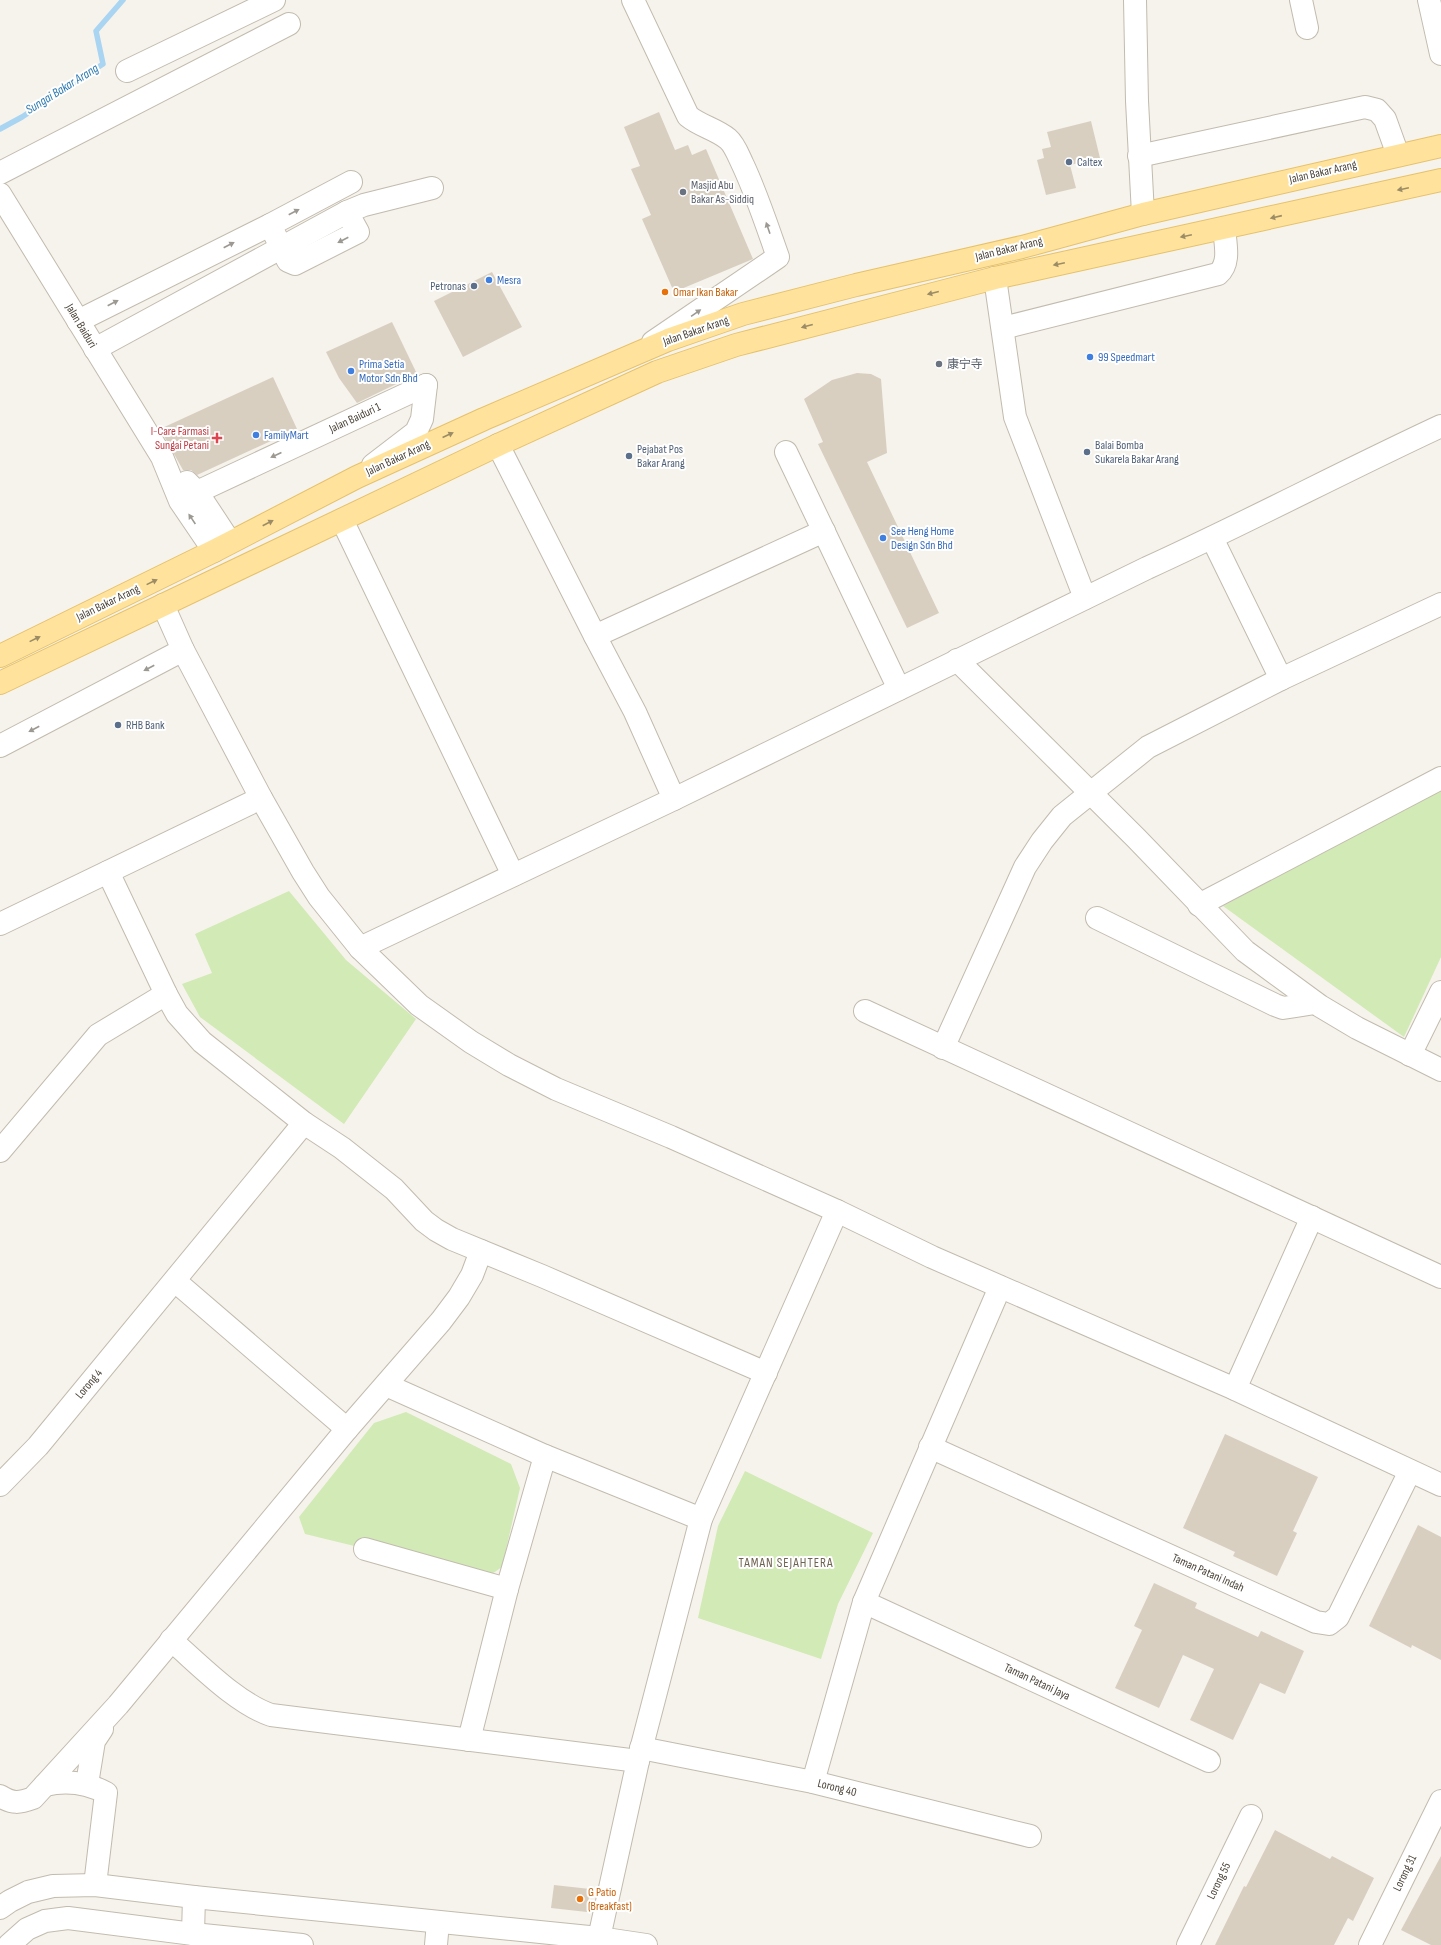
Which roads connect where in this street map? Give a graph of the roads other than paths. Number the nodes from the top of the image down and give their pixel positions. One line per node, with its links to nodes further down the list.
1 (274, 0): 9 (street)
2 (633, 0): 26 (street, one-way to 2)
3 (1136, 0): 12 (street)
4 (1301, 0): 7 (street)
5 (1429, 0): 8 (street)
6 (289, 24): 13 (street)
7 (1307, 28)
8 (1441, 54)
9 (127, 71)
10 (1441, 146): 11 (main road, Jalan Bakar Arang)
11 (1398, 155): 12 (street); 18 (main road, Jalan Bakar Arang)
12 (1139, 156): 18 (street)
13 (0, 173)
14 (1441, 180): 20 (main road, Jalan Bakar Arang, one-way to 20)
15 (352, 182): 19 (street, one-way to 15)
16 (432, 188): 21 (street)
17 (0, 194): 23 (street, Jalan Baiduri)
18 (1143, 214): 26 (main road, Jalan Bakar Arang)
19 (270, 225): 21 (street); 23 (street, one-way to 19)
20 (1224, 228): 22 (main road, Jalan Bakar Arang, one-way to 22); 24 (street)
21 (280, 248): 25 (street)
22 (995, 278): 24 (street); 28 (main road, Jalan Bakar Arang, one-way to 28)
23 (78, 321): 25 (street, Jalan Baiduri)
24 (1003, 328): 37 (street)
25 (95, 349): 30 (street, Jalan Baiduri)
26 (641, 351): 31 (main road, Jalan Bakar Arang, one-way to 26)
27 (1441, 426): 35 (street)
28 (498, 445): 33 (main road, Jalan Bakar Arang); 40 (street)
29 (786, 452): 34 (street)
30 (162, 457): 32 (street, Jalan Baiduri); 36 (street, Jalan Baiduri, one-way to 30)
31 (357, 477): 32 (street, Jalan Baiduri 1, one-way to 32); 36 (main road, Jalan Bakar Arang, one-way to 31)
32 (197, 492): 36 (street, Jalan Baiduri)
33 (342, 520): 39 (main road, Jalan Bakar Arang); 53 (street)
34 (824, 531): 40 (street); 46 (street)
35 (1212, 538): 37 (street); 44 (street)
36 (222, 547): 42 (main road, Jalan Bakar Arang, one-way to 36)
37 (1085, 598): 43 (street)
38 (1441, 604): 44 (street)
39 (163, 605): 41 (street); 45 (main road, Jalan Bakar Arang)
40 (595, 636): 51 (street)
41 (183, 650): 47 (street, one-way to 47); 50 (street)
42 (0, 656)
43 (957, 660): 46 (street); 49 (street)
44 (1281, 679): 49 (street)
45 (0, 683)
46 (899, 689): 51 (street)
47 (0, 746)
48 (1441, 778): 54 (street)
49 (1089, 793): 54 (street); 62 (street)
50 (261, 798): 52 (street); 57 (street)
51 (674, 799): 53 (street)
52 (108, 872): 56 (street); 59 (street)
53 (513, 875): 57 (street)
54 (1199, 905): 60 (street)
55 (1097, 918): 60 (street)
56 (0, 924)
57 (360, 948): 67 (street)
58 (1441, 992): 63 (street)
59 (166, 994): 65 (street); 66 (street)
60 (1314, 1003): 63 (street)
61 (865, 1011): 62 (street)
62 (943, 1048): 68 (street)
63 (1410, 1055): 64 (street)
64 (1441, 1070)
65 (304, 1123): 69 (street); 71 (street, Lorong 4)
66 (0, 1151)
67 (837, 1211): 72 (street); 73 (street)
68 (1312, 1217): 70 (street); 75 (street)
69 (482, 1251): 73 (street); 74 (street)
70 (1441, 1277)
71 (175, 1281): 76 (street); 80 (street, Lorong 4)
72 (1000, 1287): 75 (street); 77 (street)
73 (766, 1373): 82 (street)
74 (386, 1385): 76 (street); 78 (street)
75 (1235, 1389): 79 (street)
76 (347, 1429): 86 (street)
77 (930, 1447): 79 (street, Taman Patani Indah); 85 (street)
78 (545, 1456): 82 (street); 84 (street)
79 (1410, 1471): 81 (street)
80 (0, 1485)
81 (1441, 1485)
82 (701, 1519): 89 (street)
83 (365, 1548): 84 (street)
84 (508, 1589): 88 (street)
85 (864, 1602): 90 (street, Taman Patani Jaya); 91 (street)
86 (171, 1640): 87 (street); 88 (street, Lorong 40)
87 (118, 1705): 92 (street); 93 (street)
88 (469, 1740): 89 (street, Lorong 40)
89 (640, 1754): 91 (street, Lorong 40); 103 (street)
90 (1209, 1761)
91 (814, 1782): 97 (street, Lorong 40)
92 (87, 1784): 93 (street); 98 (street)
93 (45, 1785): 94 (street)
94 (0, 1796)
95 (1441, 1801): 109 (street, Lorong 31)
96 (1251, 1816): 108 (street, Lorong 55)
97 (1030, 1836)
98 (95, 1885): 99 (street); 100 (street)
99 (194, 1897): 101 (street); 102 (street)
100 (0, 1908)
101 (438, 1922): 103 (street); 106 (street)
102 (193, 1934): 104 (street); 105 (street)
103 (599, 1938): 107 (street)
104 (9, 1945)
105 (302, 1945)
106 (436, 1945)
107 (646, 1945)
108 (1188, 1945)
109 (1370, 1945)

